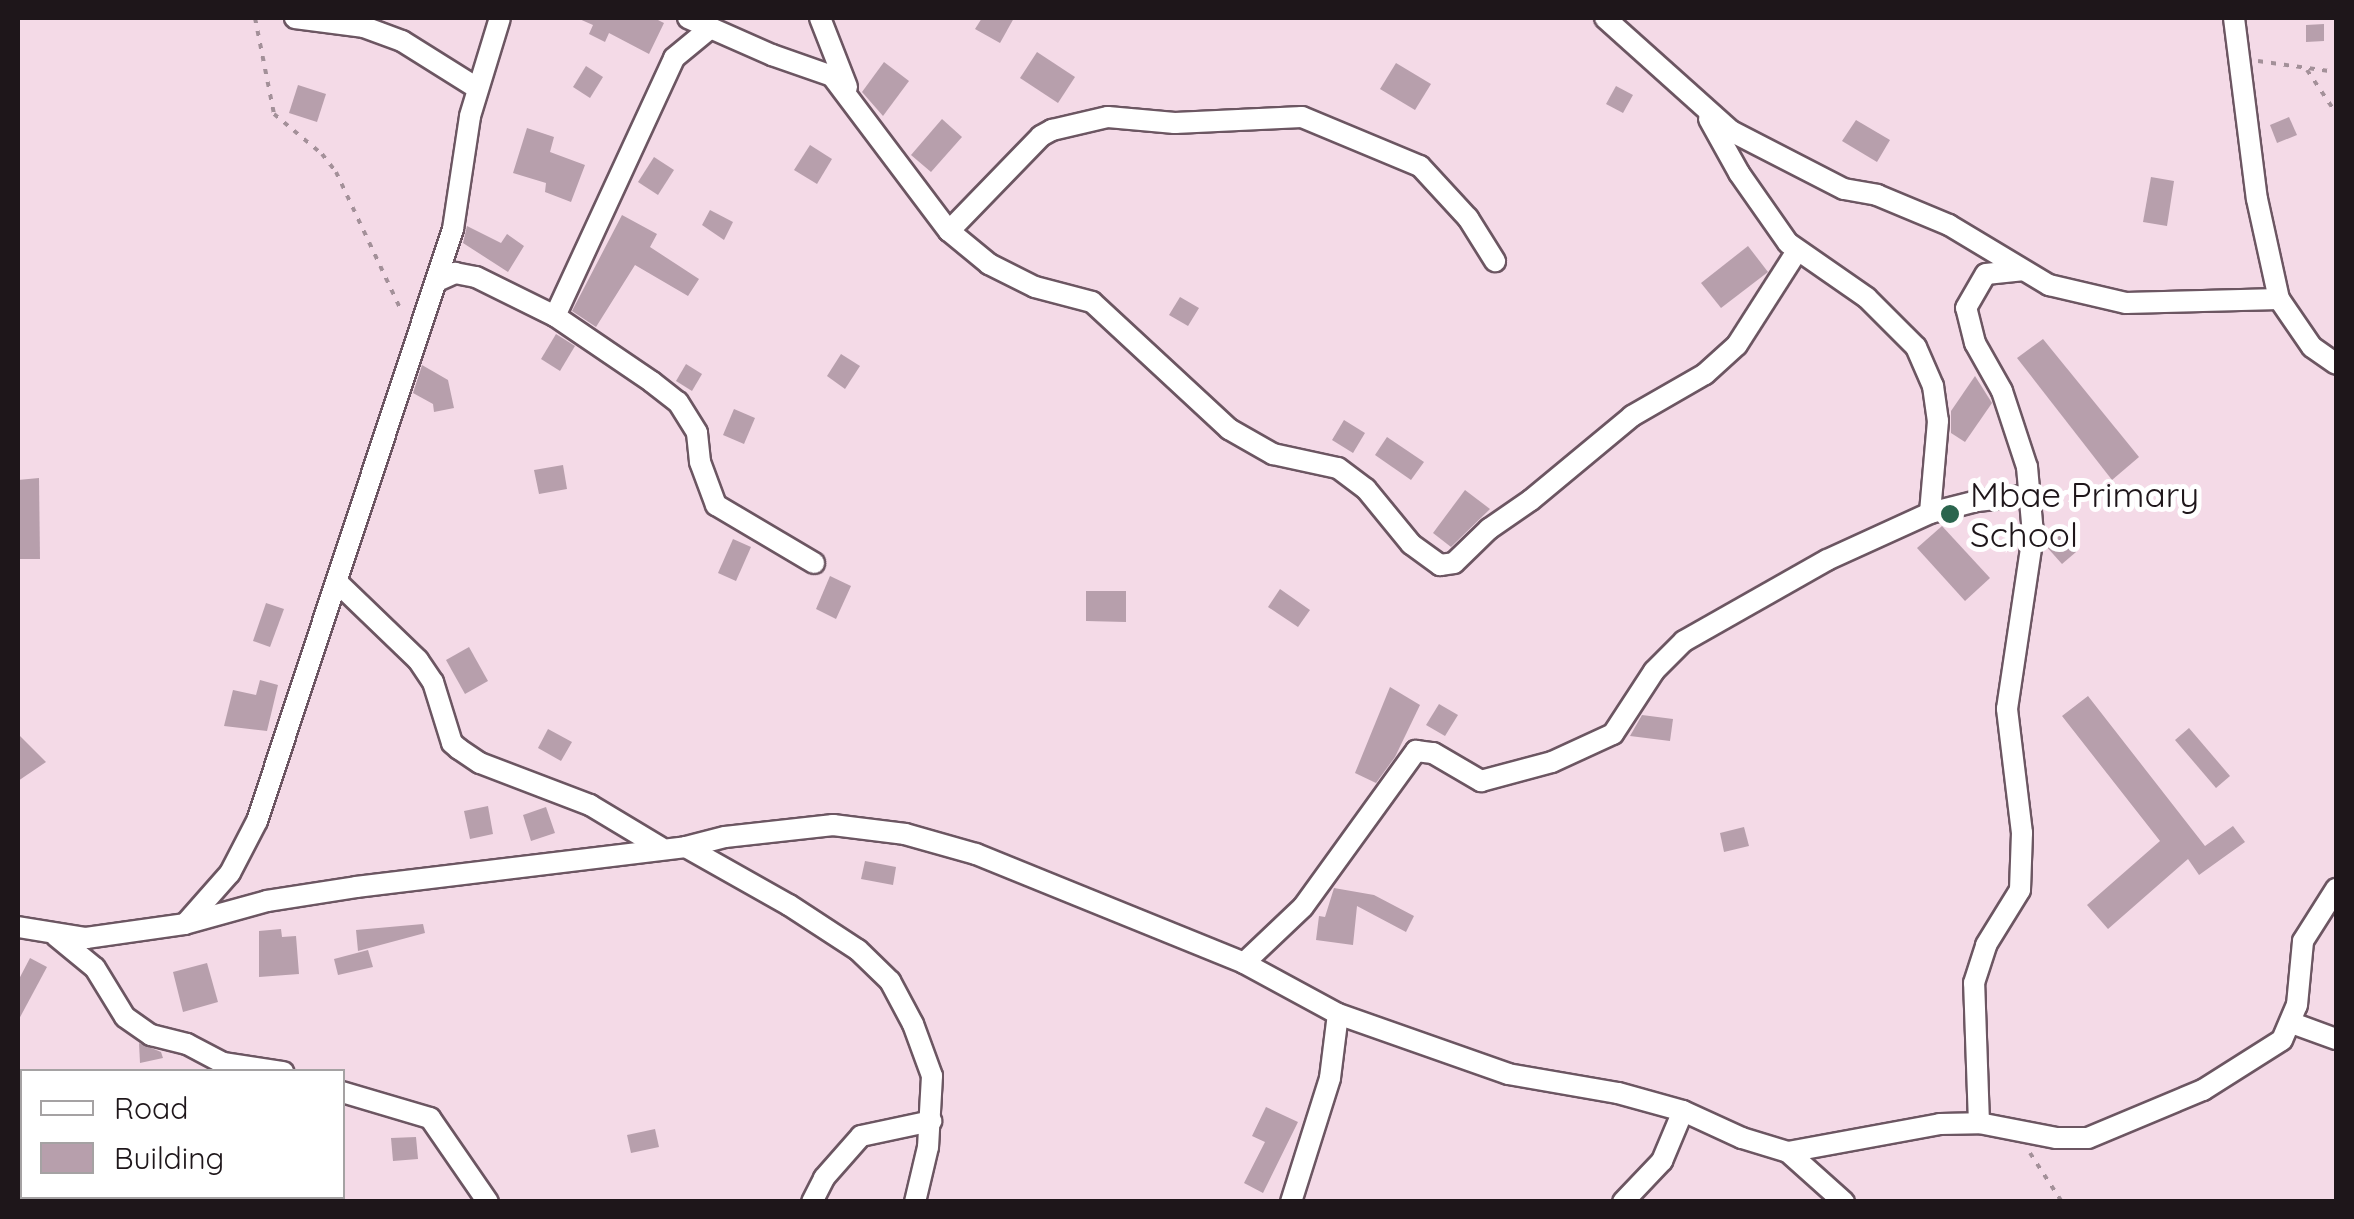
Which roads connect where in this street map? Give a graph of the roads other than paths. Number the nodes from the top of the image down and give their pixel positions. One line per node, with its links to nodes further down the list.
1 (295, 18): 8 (street)
2 (500, 18): 8 (street)
3 (688, 18): 7 (street)
4 (820, 18): 9 (street)
5 (1605, 18): 10 (street)
6 (2234, 18): 16 (street)
7 (708, 30): 9 (street); 17 (street)
8 (477, 88): 15 (street)
9 (849, 94): 11 (street)
10 (1705, 111): 12 (street); 14 (street)
11 (950, 231): 12 (street); 13 (street)
12 (1797, 251): 20 (street)
13 (1496, 261)
14 (2022, 270): 16 (street); 19 (street)
15 (436, 281): 17 (street); 22 (street)
16 (2279, 299): 18 (street)
17 (554, 316): 21 (street)
18 (2336, 364)
19 (2032, 495): 20 (street); 37 (street)
20 (1930, 512): 29 (street)
21 (814, 563)
22 (338, 583): 23 (street); 26 (street)
23 (660, 847): 24 (street); 26 (street)
24 (686, 847): 29 (street); 36 (street)
25 (2336, 889): 31 (street)
26 (184, 924): 28 (street)
27 (18, 927): 28 (street)
28 (52, 933): 33 (street)
29 (1244, 963): 30 (street)
30 (1338, 1014): 35 (street); 42 (street)
31 (2292, 1023): 32 (street); 37 (street)
32 (2336, 1039)
33 (265, 1069)
34 (345, 1093): 39 (street)
35 (1683, 1111): 38 (street); 43 (street)
36 (931, 1121): 40 (street); 41 (street)
37 (1979, 1123): 38 (street)
38 (1788, 1152): 44 (street)
39 (488, 1202)
40 (812, 1202)
41 (915, 1202)
42 (1291, 1202)
43 (1623, 1202)
44 (1844, 1202)

